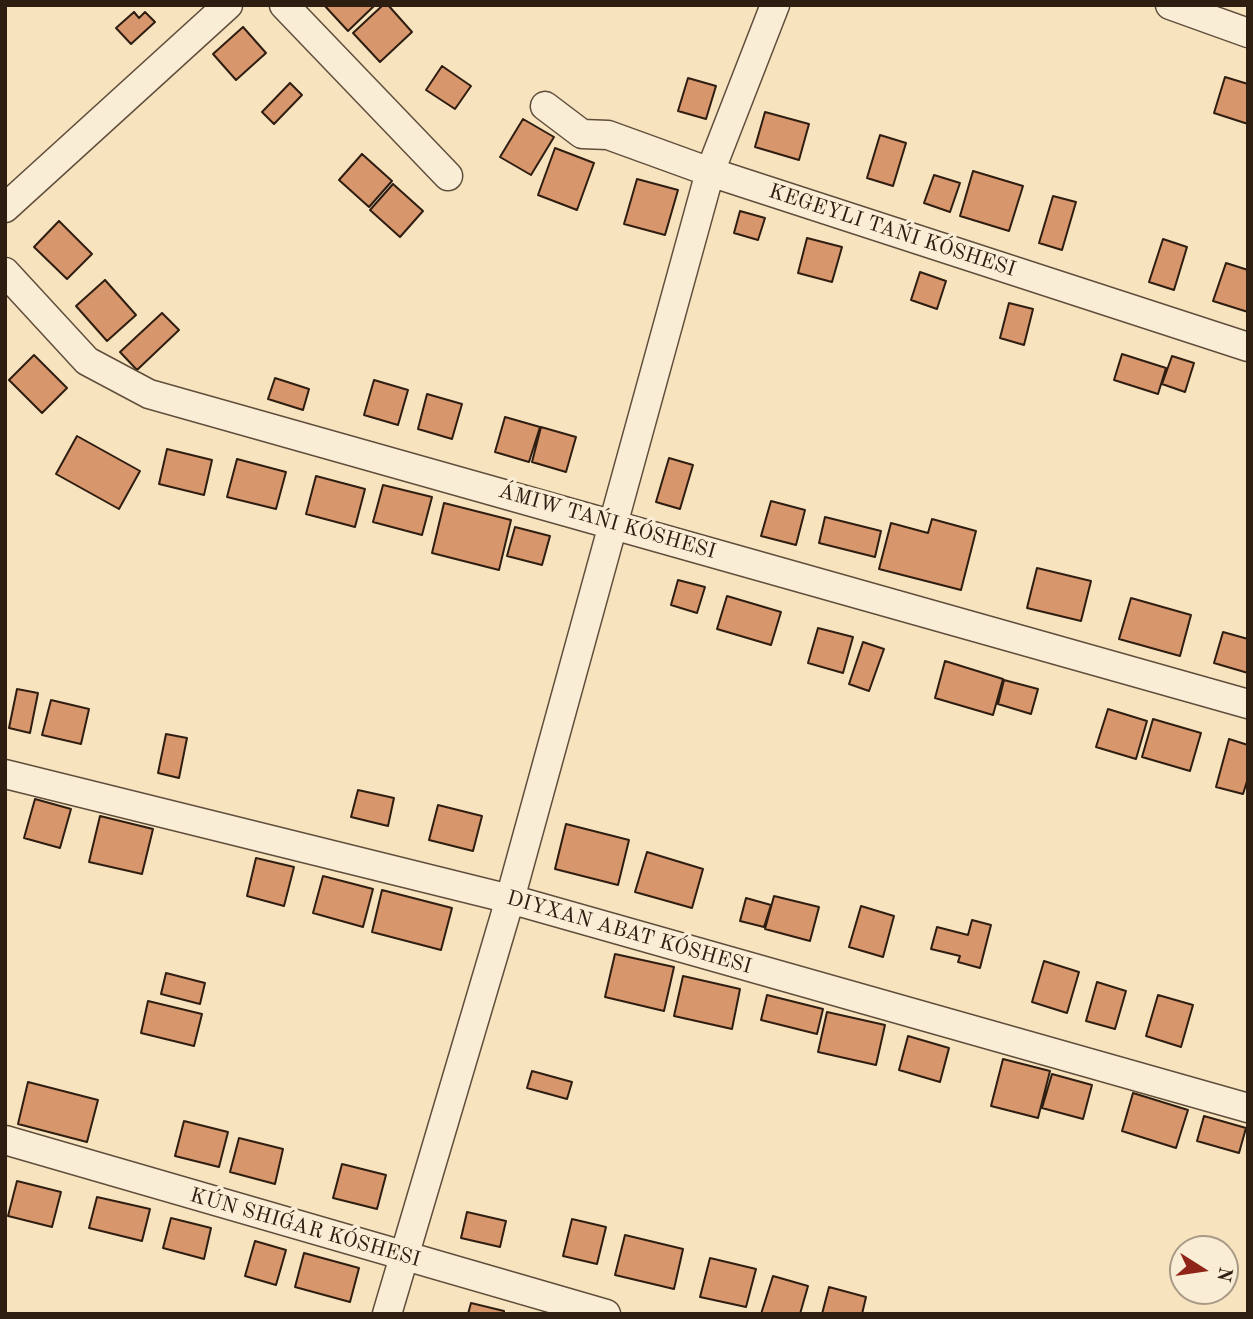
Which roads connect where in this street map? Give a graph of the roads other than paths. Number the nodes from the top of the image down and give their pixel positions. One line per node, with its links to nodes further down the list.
1 (228, 5): 9 (street)
2 (285, 5): 8 (street)
3 (775, 5): 7 (street)
4 (1170, 5): 5 (street)
5 (1248, 33)
6 (545, 106): 7 (street)
7 (710, 172): 11 (street); 12 (street)
8 (448, 176)
9 (5, 208)
10 (5, 272): 12 (street)
11 (1248, 347)
12 (611, 524): 13 (street); 15 (street)
13 (1248, 704)
14 (5, 775): 15 (street, DIYXAN ABAT KÓSHESI)
15 (510, 899): 16 (street, DIYXAN ABAT KÓSHESI); 18 (street)
16 (1248, 1108)
17 (5, 1140): 18 (street)
18 (402, 1256): 19 (street); 20 (street)
19 (387, 1314)
20 (606, 1314)

